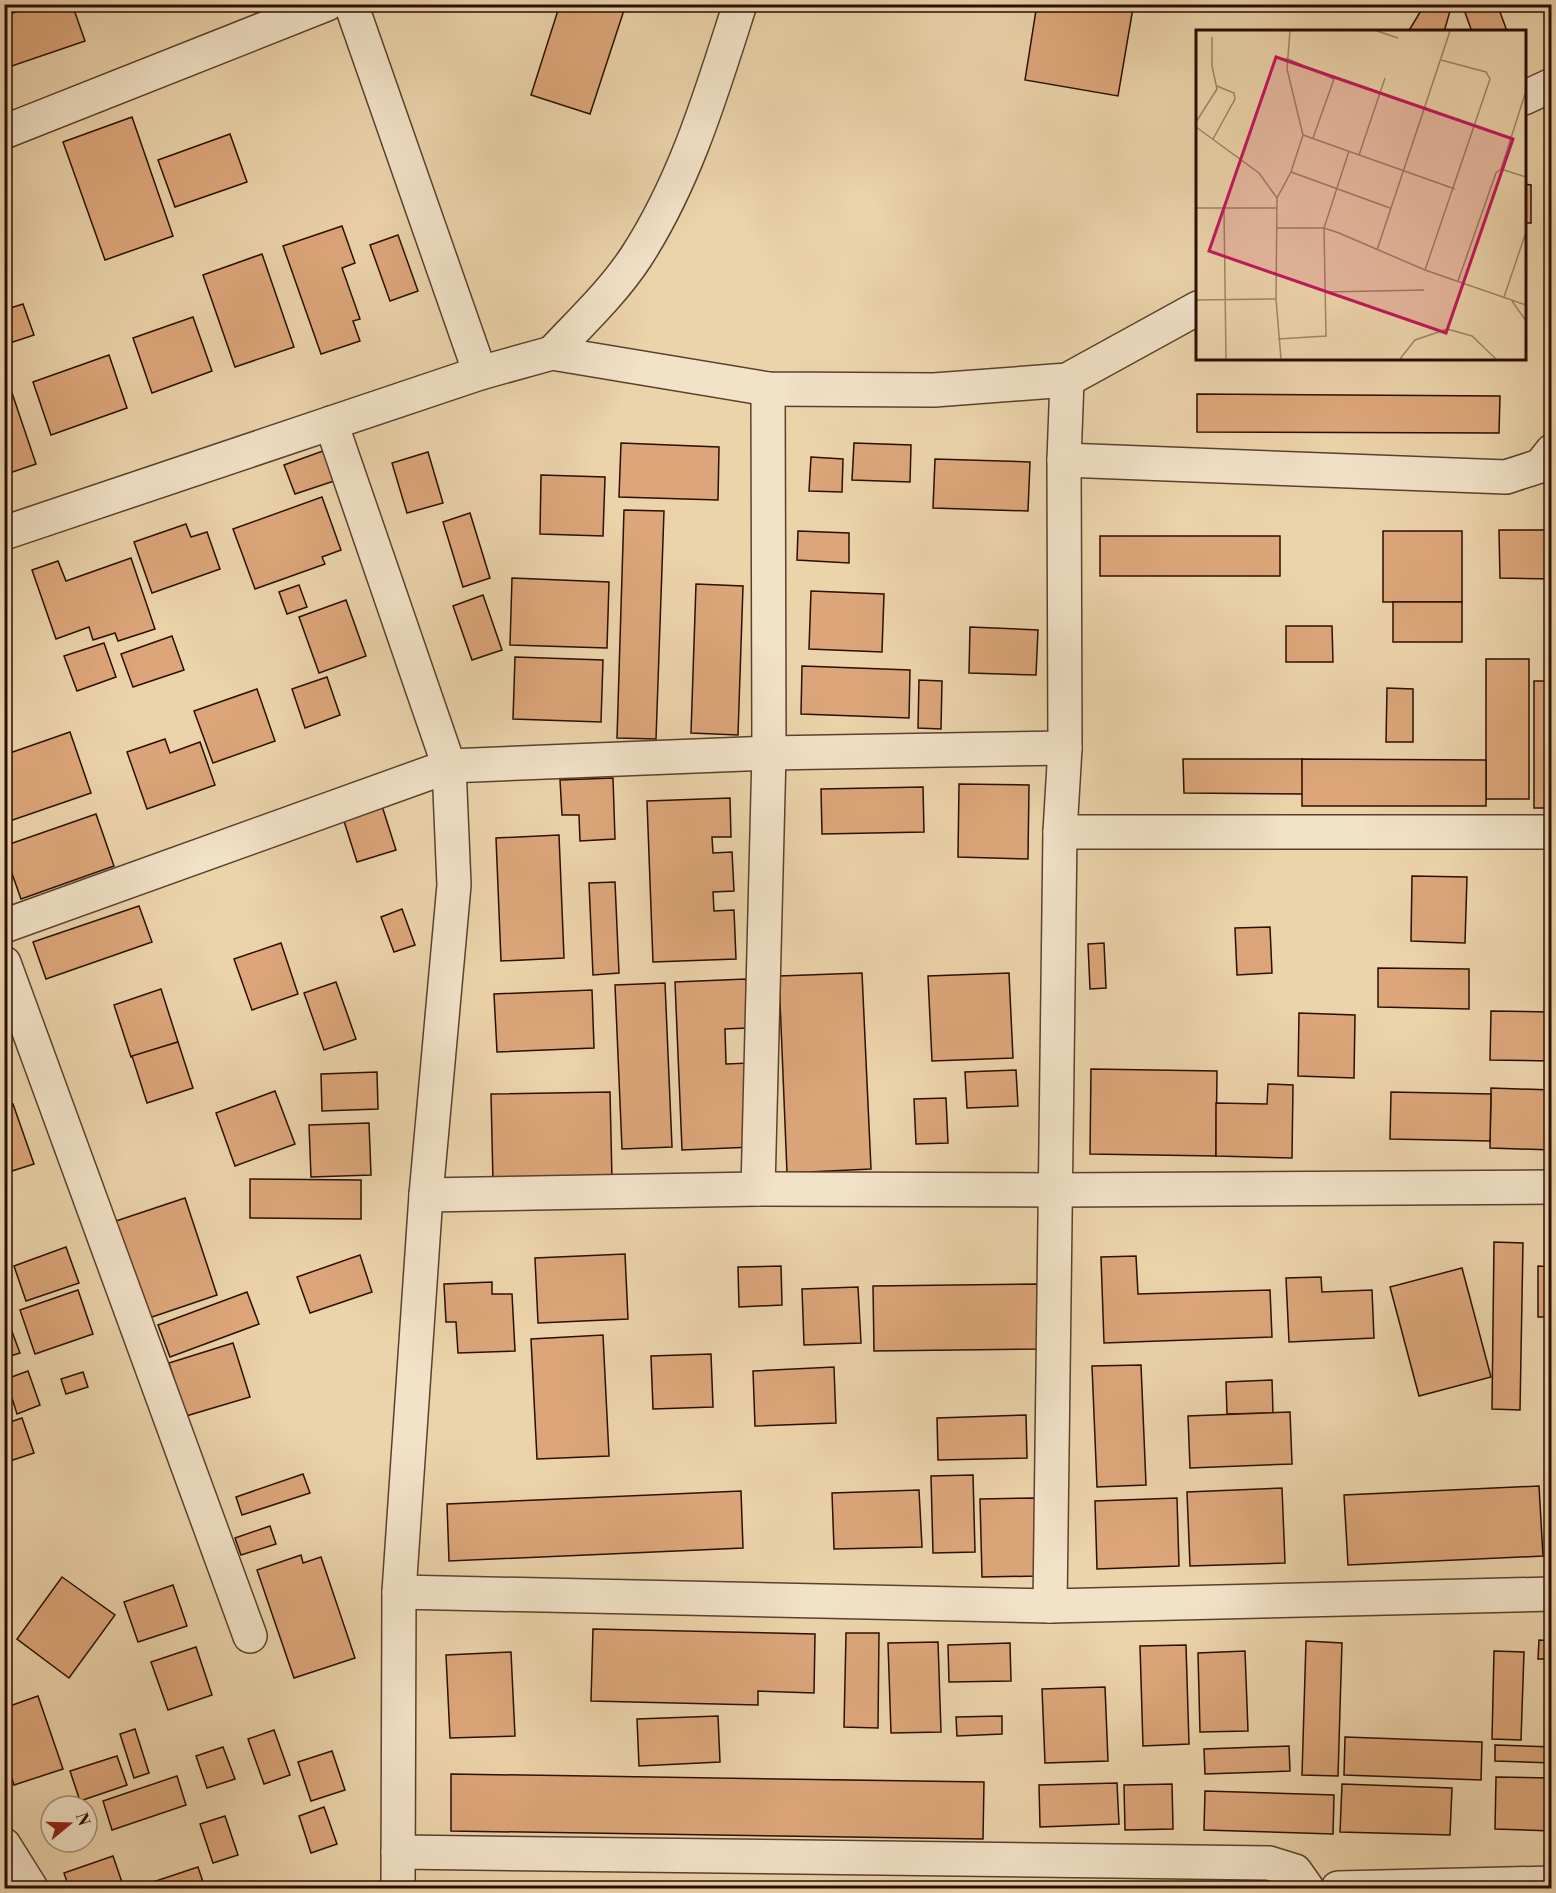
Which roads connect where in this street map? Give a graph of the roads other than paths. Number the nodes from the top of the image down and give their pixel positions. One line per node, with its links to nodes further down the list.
1 (327, 4): 6 (street)
2 (351, 4): 9 (street)
3 (740, 4): 8 (street)
4 (1551, 85): 5 (street)
5 (1526, 97)
6 (4, 132)
7 (1196, 309): 10 (street)
8 (552, 353): 9 (street); 11 (street)
9 (480, 373): 12 (street)
10 (1066, 380): 11 (street); 14 (street)
11 (768, 390): 17 (street)
12 (331, 423): 15 (street); 18 (street)
13 (1551, 451): 14 (street)
14 (1064, 460): 16 (street)
15 (4, 533)
16 (1065, 748): 17 (street); 19 (street)
17 (769, 753): 18 (street); 24 (street)
18 (449, 766): 21 (street); 26 (street)
19 (1060, 832): 20 (street); 25 (street)
20 (1551, 832)
21 (4, 926)
22 (4, 963): 30 (street)
23 (1551, 1187): 25 (street)
24 (758, 1189): 25 (street); 26 (street)
25 (1056, 1190): 29 (street)
26 (426, 1195): 27 (street)
27 (399, 1592): 29 (street); 32 (street)
28 (1551, 1594): 29 (street)
29 (1050, 1606)
30 (250, 1636)
31 (4, 1845): 34 (street)
32 (398, 1852): 35 (street); 36 (street)
33 (1551, 1883): 37 (street)
34 (31, 1888)
35 (398, 1888)
36 (1307, 1888)
37 (1338, 1888)

